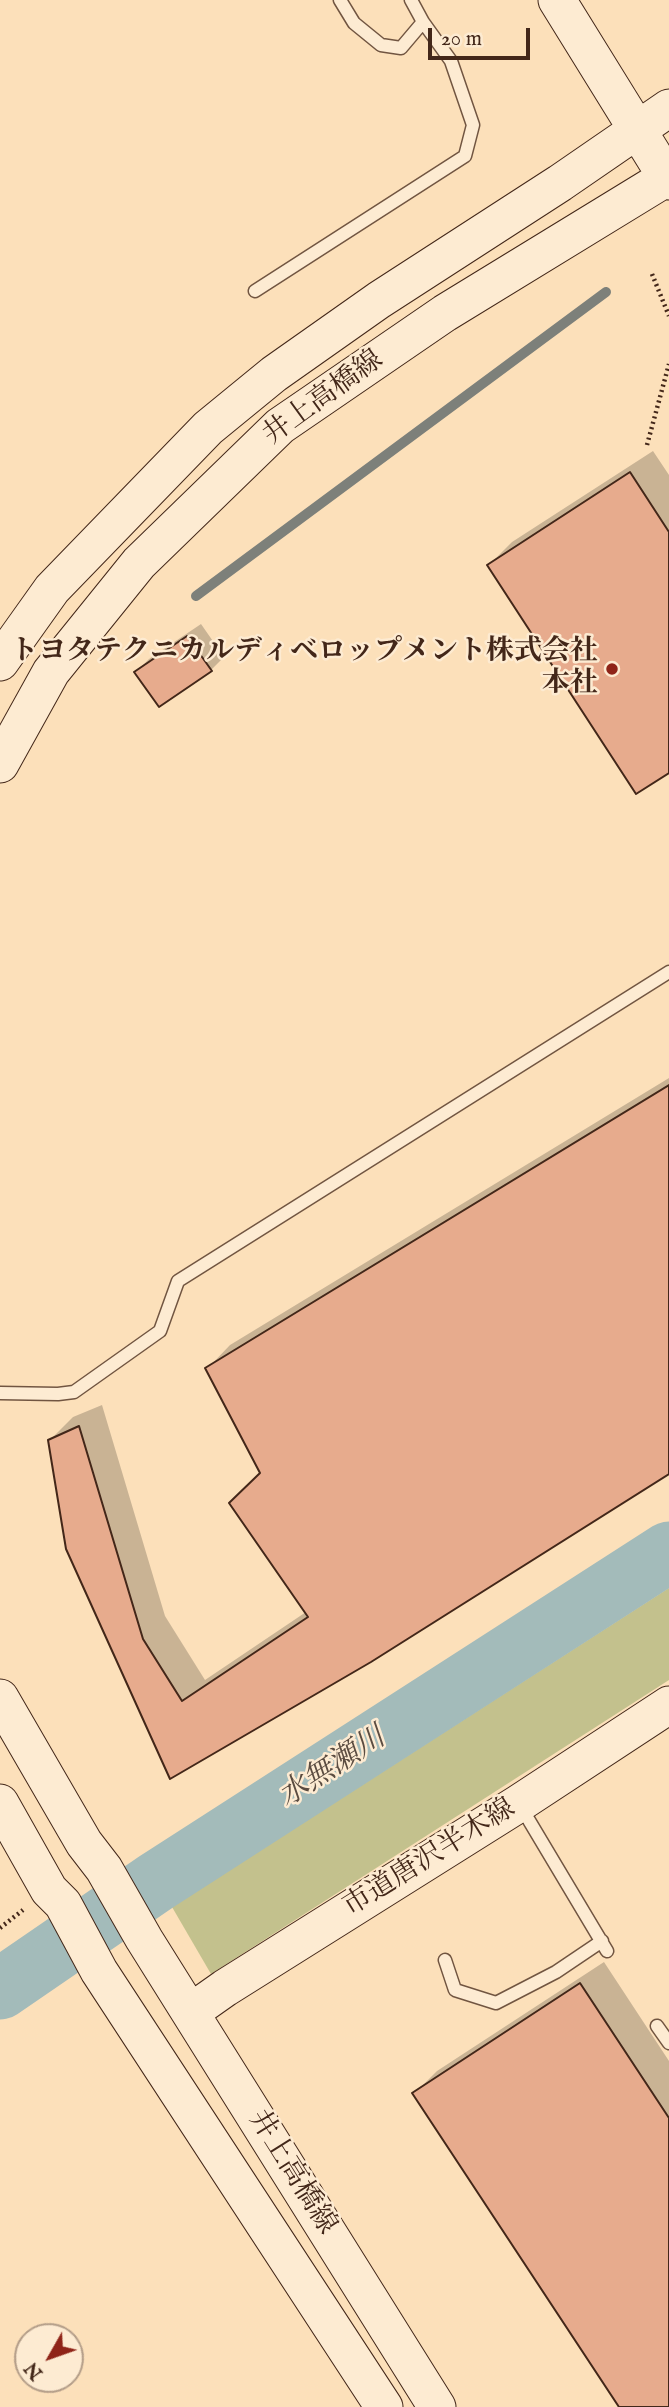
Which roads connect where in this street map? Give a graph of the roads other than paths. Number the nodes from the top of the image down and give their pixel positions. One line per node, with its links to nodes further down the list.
1 (340, 0): 4 (lane)
2 (411, 0): 4 (lane)
3 (556, 0): 6 (street)
4 (423, 22): 8 (lane)
5 (669, 108): 6 (street, 井上高橋線)
6 (637, 128): 7 (street); 9 (street, 井上高橋線)
7 (668, 178): 10 (street, 井上高橋線)
8 (255, 290)
9 (0, 662)
10 (0, 764)
11 (669, 972): 12 (lane)
12 (0, 1393)
13 (0, 1698): 18 (street, 井上高橋線)
14 (669, 1705): 16 (street, 市道唐沢半木線)
15 (0, 1802): 21 (street, 井上高橋線)
16 (518, 1804): 17 (lane); 18 (street, 市道唐沢半木線)
17 (445, 1960)
18 (191, 2012): 22 (street, 井上高橋線)
19 (657, 2026): 20 (lane)
20 (669, 2043)
21 (384, 2407)
22 (437, 2407)

